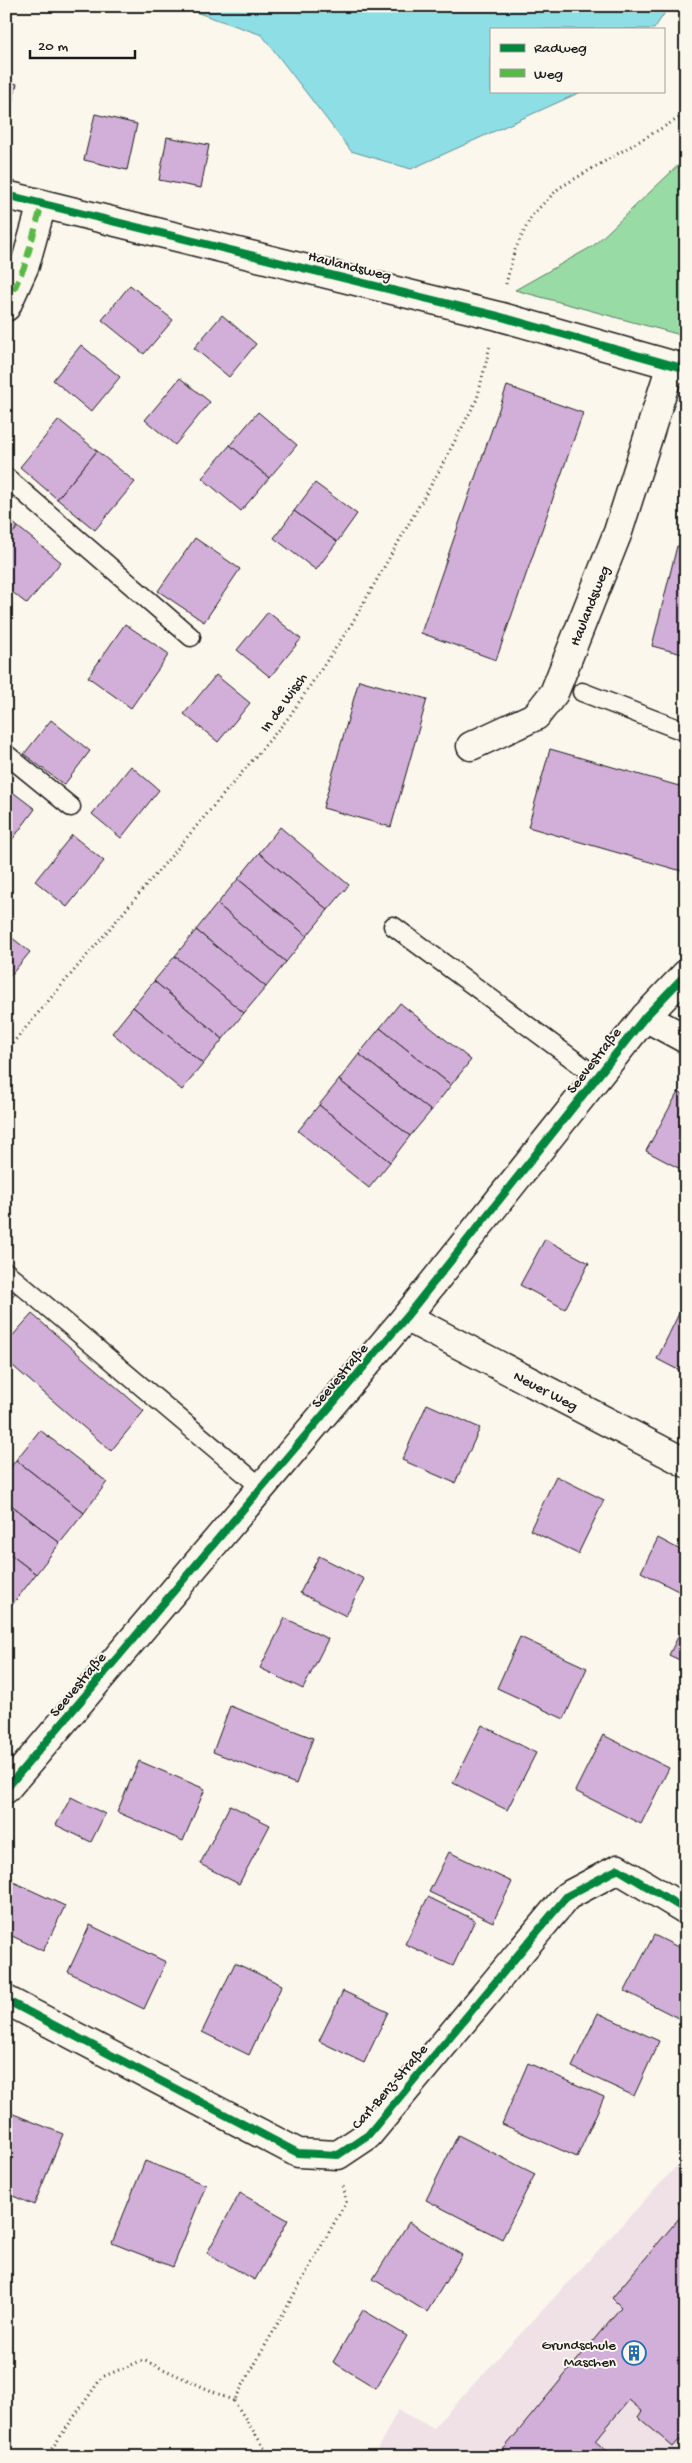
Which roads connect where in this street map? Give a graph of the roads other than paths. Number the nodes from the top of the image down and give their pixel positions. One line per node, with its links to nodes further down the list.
1 (6, 195): 2 (street, Haulandsweg)
2 (42, 204): 3 (street); 4 (street, Haulandsweg)
3 (6, 307)
4 (678, 367): 9 (street, Haulandsweg)
5 (6, 477): 6 (lane)
6 (191, 637)
7 (582, 692): 8 (lane)
8 (686, 732)
9 (471, 746)
10 (6, 754): 11 (lane)
11 (71, 807)
12 (393, 926): 16 (lane)
13 (686, 974): 14 (street, Seevestraße)
14 (645, 1016): 15 (street); 16 (street, Seevestraße)
15 (686, 1039)
16 (598, 1077): 18 (street, Seevestraße)
17 (6, 1272): 20 (lane)
18 (406, 1317): 19 (street, Neuer Weg); 20 (street, Seevestraße)
19 (686, 1463)
20 (262, 1488): 21 (street, Seevestraße)
21 (6, 1789)
22 (686, 1910): 23 (street, Carl-Benz-Straße)
23 (6, 2000)

